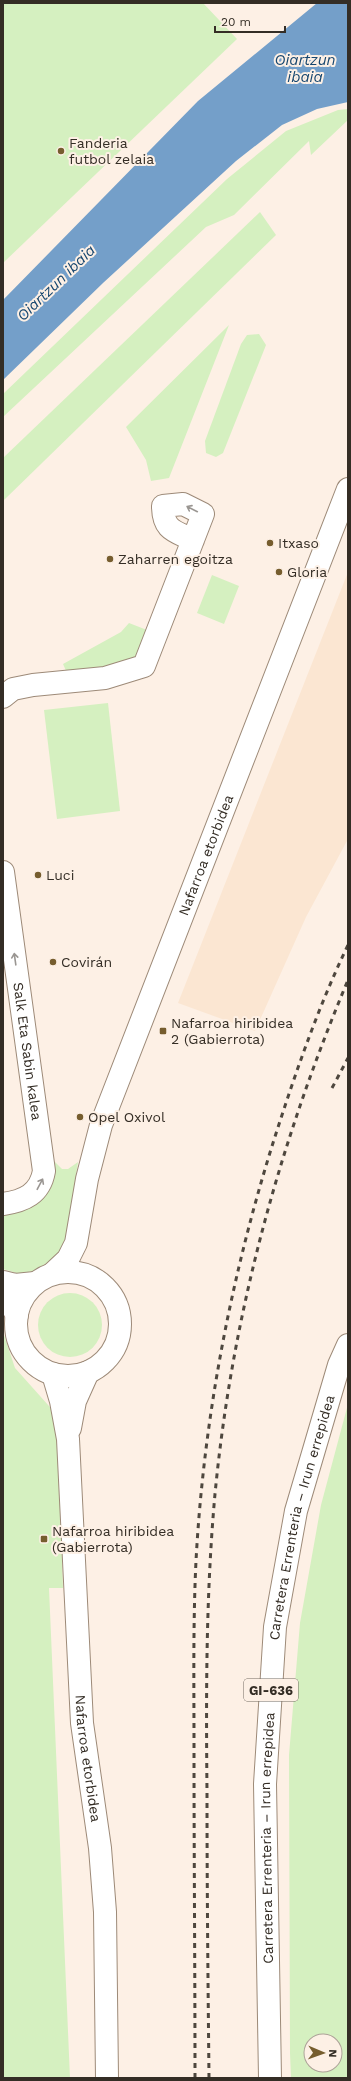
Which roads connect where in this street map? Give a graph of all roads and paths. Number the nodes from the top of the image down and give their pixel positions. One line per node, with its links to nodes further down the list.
1 (348, 489): 6 (main road, Nafarroa etorbidea)
2 (193, 540): 3 (main road)
3 (3, 697)
4 (3, 872): 5 (main road, Salk Eta Sabin kalea, one-way to 4)
5 (5, 1205)
6 (80, 1226): 7 (main road, Nafarroa etorbidea); 8 (main road, Nafarroa etorbidea)
7 (44, 1278): 8 (main road, Nafarroa etorbidea); 9 (main road); 11 (main road, Nafarroa etorbidea)
8 (95, 1280): 13 (main road, Nafarroa etorbidea)
9 (3, 1282)
10 (3, 1292): 11 (main road)
11 (17, 1315): 14 (main road, Nafarroa etorbidea)
12 (348, 1345): 16 (main road, Carretera Errenteria – Irun errepidea / GI-636)
13 (88, 1372): 14 (main road, Nafarroa etorbidea); 15 (main road, Nafarroa etorbidea)
14 (53, 1374): 15 (main road, Nafarroa etorbidea)
15 (68, 1439): 17 (main road, Nafarroa etorbidea)
16 (269, 2045): 18 (main road); 19 (main road, Carretera Errenteria – Irun errepidea / GI-636)
17 (106, 2078)
18 (266, 2078)
19 (270, 2078)

